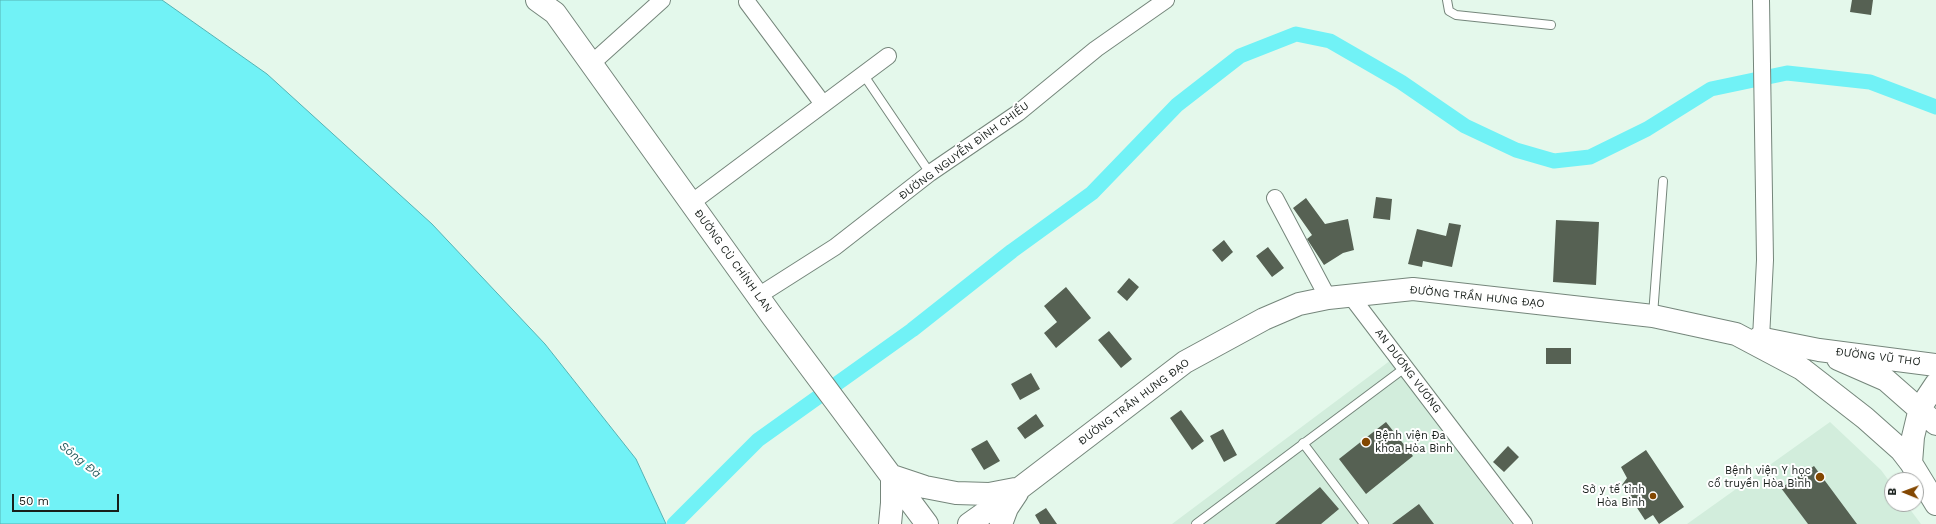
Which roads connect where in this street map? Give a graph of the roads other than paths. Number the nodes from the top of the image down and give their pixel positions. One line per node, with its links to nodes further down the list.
1 (538, 0): 9 (main road, ĐƯỜNG CÙ CHÍNH LAN)
2 (662, 0): 9 (street)
3 (1166, 0): 12 (street, ĐƯỜNG NGUYỄN ĐÌNH CHIỂU)
4 (1447, 0): 7 (lane)
5 (1761, 0): 21 (street)
6 (748, 1): 11 (street)
7 (1551, 25)
8 (888, 56): 10 (street)
9 (591, 64): 15 (main road, ĐƯỜNG CÙ CHÍNH LAN)
10 (863, 74): 11 (street); 12 (lane)
11 (823, 104): 15 (street)
12 (930, 173): 17 (street, ĐƯỜNG NGUYỄN ĐÌNH CHIỂU)
13 (1663, 181): 19 (lane)
14 (1275, 198): 18 (street)
15 (691, 203): 17 (main road, ĐƯỜNG CÙ CHÍNH LAN)
16 (1350, 295): 18 (main road, ĐƯỜNG TRẦN HƯNG ĐẠO); 19 (main road, ĐƯỜNG TRẦN HƯNG ĐẠO); 24 (street, AN DƯƠNG VƯƠNG)
17 (758, 296): 30 (main road, ĐƯỜNG CÙ CHÍNH LAN)
18 (1328, 298): 31 (main road, ĐƯỜNG TRẦN HƯNG ĐẠO)
19 (1653, 316): 20 (main road, ĐƯỜNG TRẦN HƯNG ĐẠO)
20 (1736, 334): 21 (main road); 29 (main road, ĐƯỜNG TRẦN HƯNG ĐẠO)
21 (1760, 338): 22 (main road)
22 (1819, 350): 23 (main road, ĐƯỜNG VŨ THƠ); 26 (main road)
23 (1936, 365)
24 (1406, 367): 28 (lane); 39 (street, AN DƯƠNG VƯƠNG)
25 (1936, 384): 26 (main road)
26 (1920, 408): 27 (main road); 29 (main road)
27 (1936, 424)
28 (1304, 443): 37 (lane); 38 (lane)
29 (1911, 463): 32 (main road, ĐƯỜNG TRẦN HƯNG ĐẠO)
30 (892, 476): 31 (main road); 33 (main road); 34 (main road, ĐƯỜNG CÙ CHÍNH LAN)
31 (1020, 488): 35 (main road, ĐƯỜNG TRẦN HƯNG ĐẠO); 36 (main road)
32 (1936, 504)
33 (890, 524)
34 (927, 524)
35 (969, 524)
36 (1001, 524)
37 (1196, 524)
38 (1364, 524)
39 (1524, 524)

